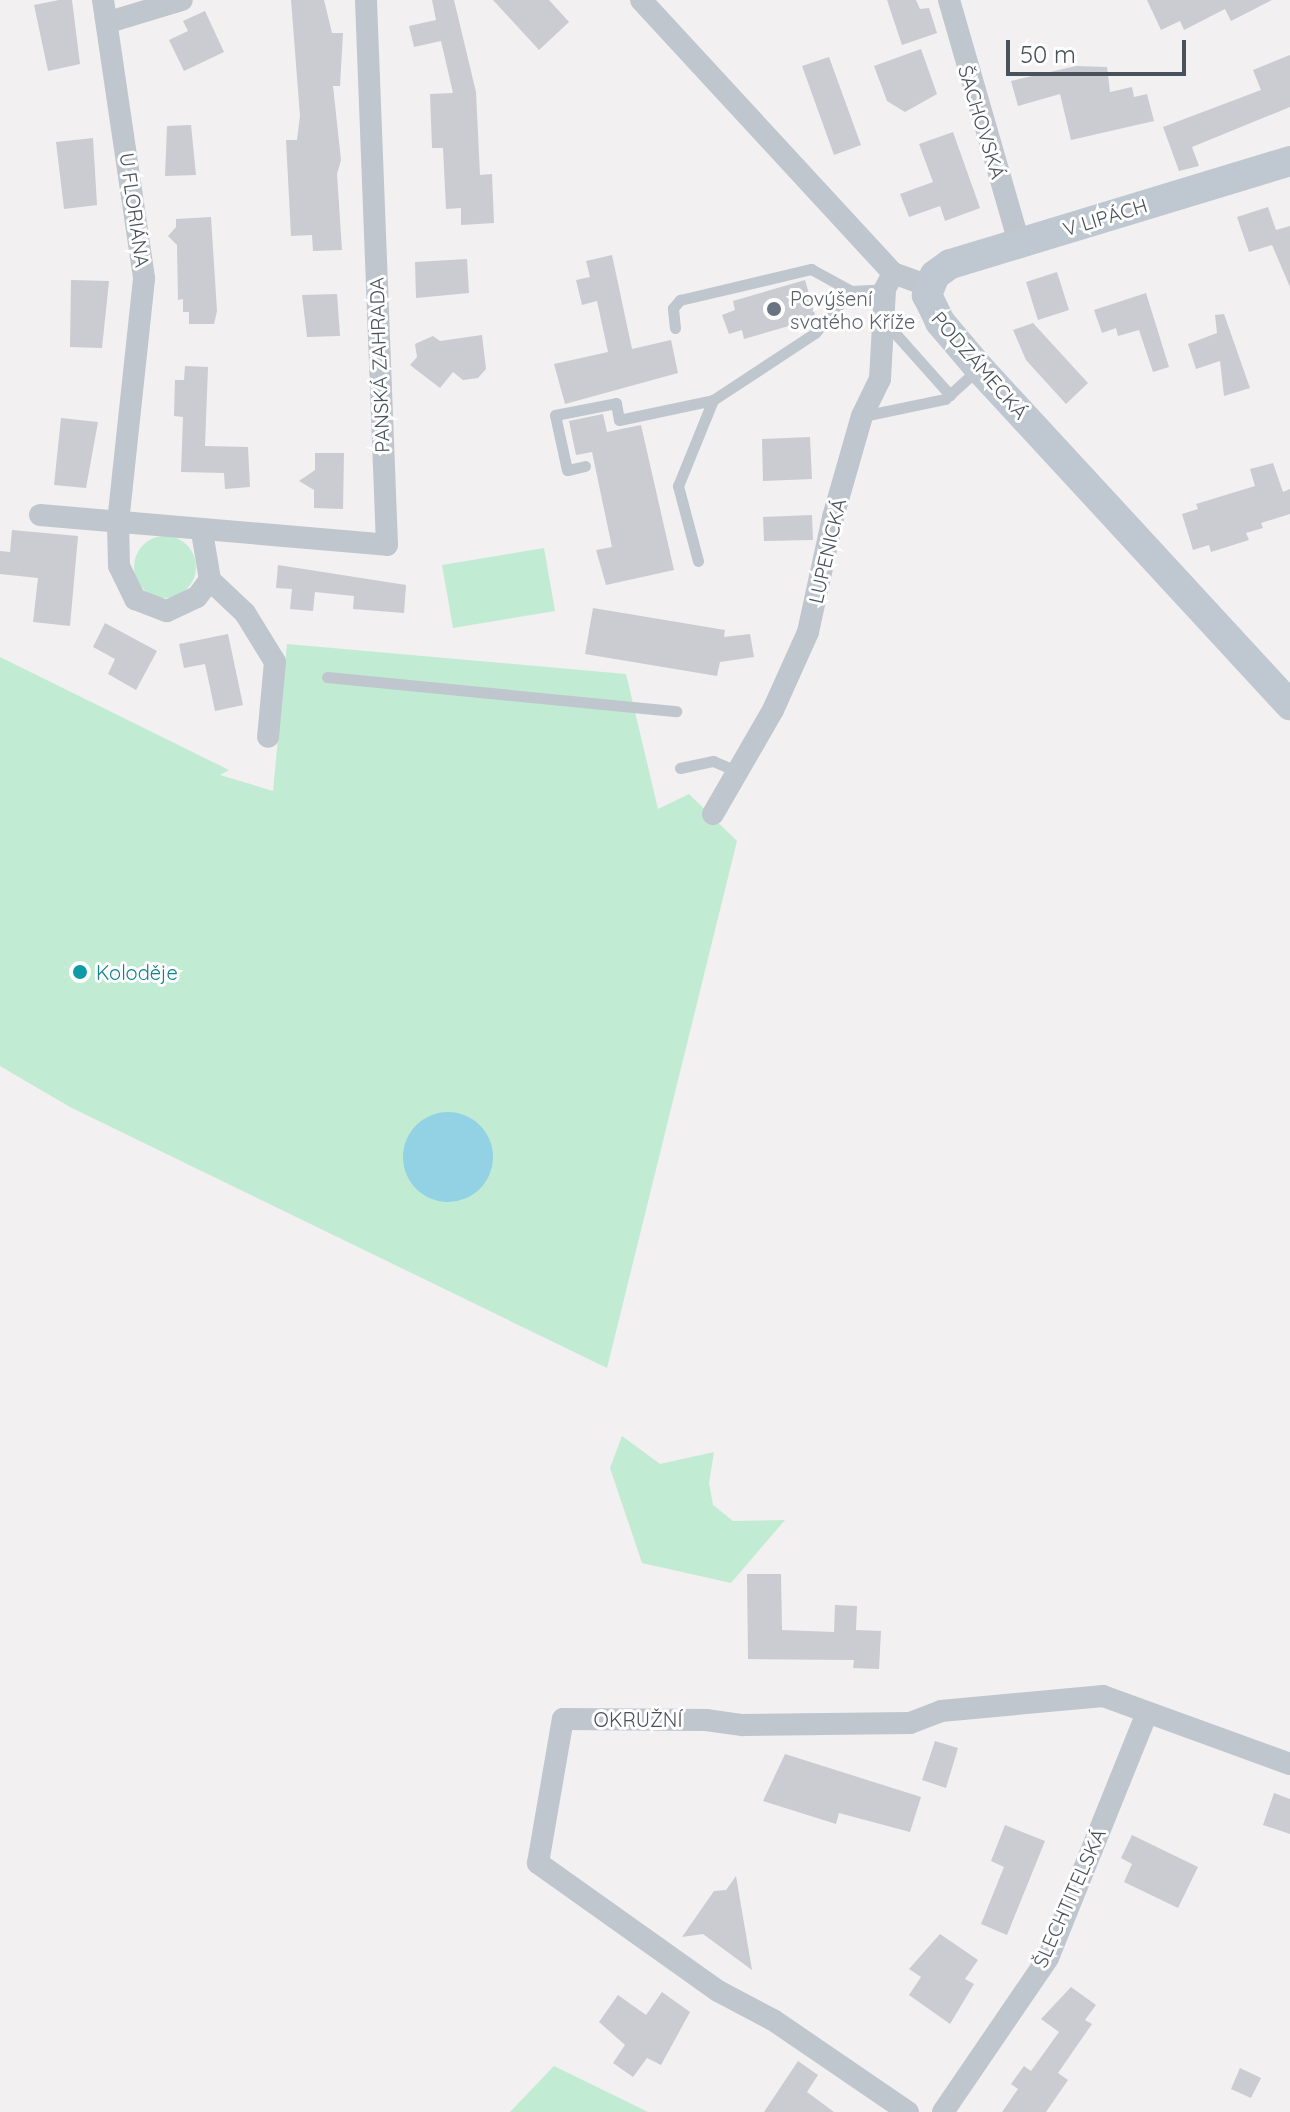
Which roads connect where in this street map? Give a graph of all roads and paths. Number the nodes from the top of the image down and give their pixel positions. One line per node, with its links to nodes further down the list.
1 (103, 0): 6 (street, U FLORIÁNA)
2 (182, 0): 6 (street)
3 (366, 0): 21 (street, PANSKÁ ZAHRADA)
4 (641, 0): 9 (street, PODZÁMECKÁ)
5 (949, 0): 8 (street, ŠACHOVSKÁ)
6 (109, 22): 20 (street, U FLORIÁNA)
7 (1290, 161): 8 (street, V LIPÁCH)
8 (1019, 243): 10 (street, V LIPÁCH)
9 (889, 281): 10 (street, PODZÁMECKÁ); 11 (lane); 12 (street, LUPENICKÁ)
10 (928, 286): 14 (street, PODZÁMECKÁ)
11 (851, 291): 13 (lane); 16 (lane)
12 (882, 318): 15 (lane); 17 (street, LUPENICKÁ)
13 (675, 328)
14 (979, 368): 15 (lane); 25 (street, PODZÁMECKÁ)
15 (950, 395): 17 (lane)
16 (713, 400): 18 (lane); 22 (lane)
17 (862, 416): 29 (street, LUPENICKÁ)
18 (585, 466)
19 (40, 515): 20 (street, PANSKÁ ZAHRADA)
20 (118, 522): 21 (street, PANSKÁ ZAHRADA); 23 (street)
21 (202, 532): 23 (street)
22 (698, 561)
23 (210, 580): 27 (street)
24 (327, 677): 26 (lane)
25 (1290, 705)
26 (676, 711)
27 (268, 737)
28 (680, 768): 29 (lane)
29 (737, 771): 30 (street, LUPENICKÁ)
30 (713, 814)
31 (1147, 1713): 32 (street, OKRUŽNÍ); 33 (street, OKRUŽNÍ); 34 (street, ŠLECHTITELSKÁ)
32 (1290, 1764)
33 (908, 2112)
34 (943, 2112)

